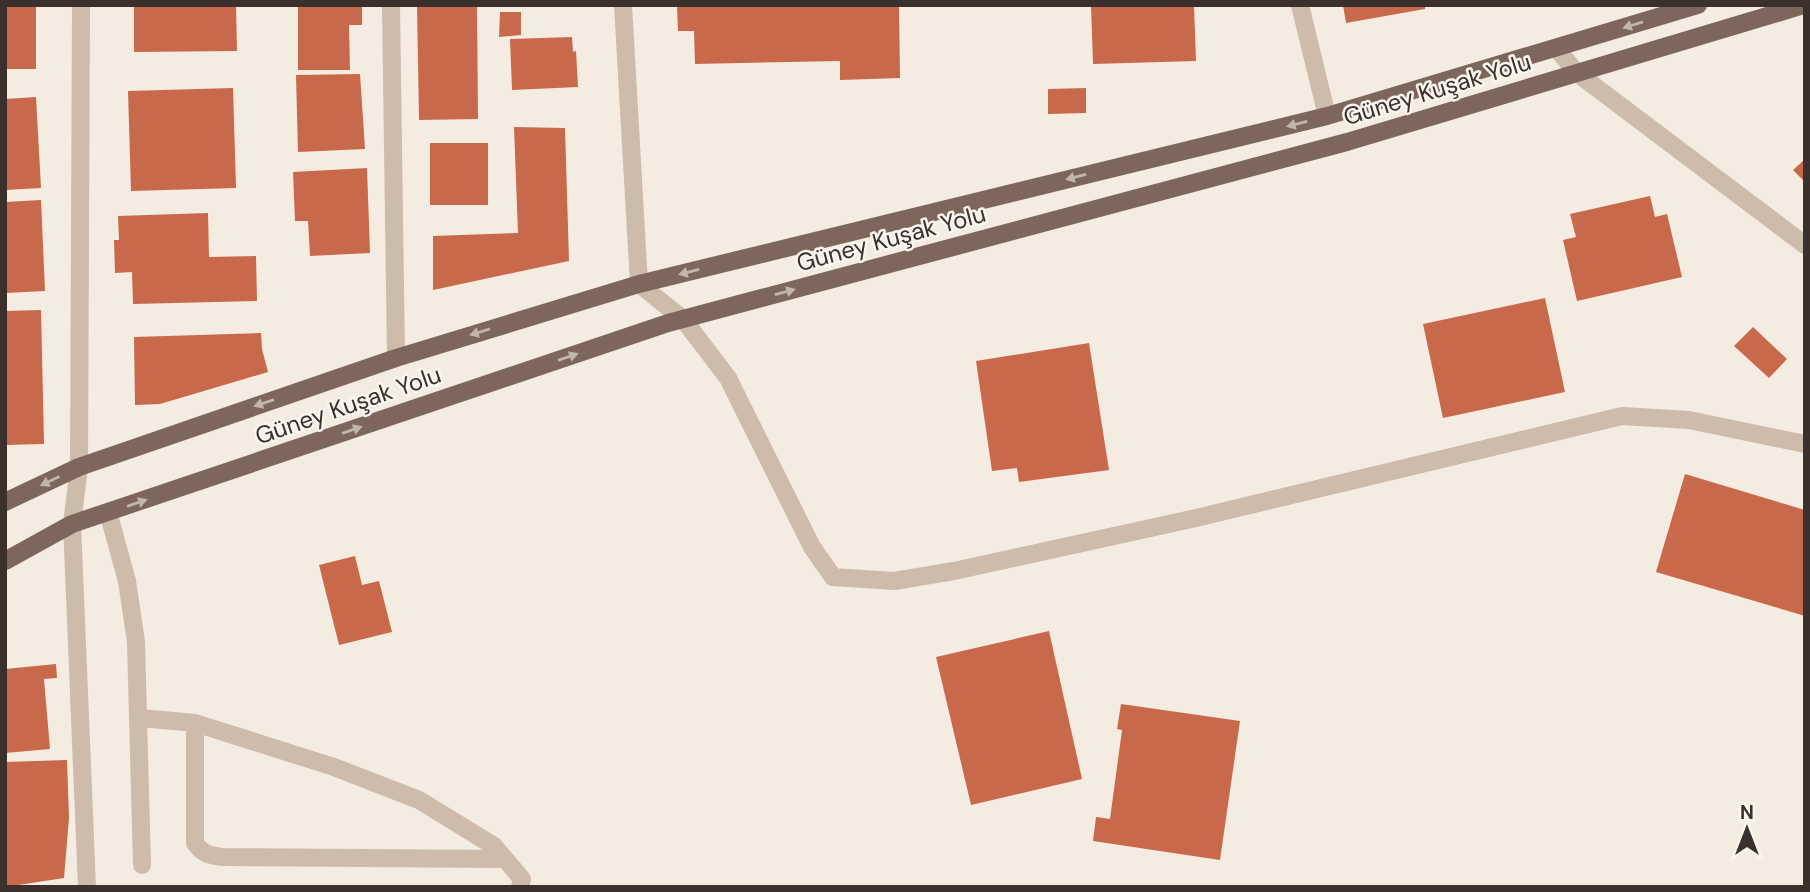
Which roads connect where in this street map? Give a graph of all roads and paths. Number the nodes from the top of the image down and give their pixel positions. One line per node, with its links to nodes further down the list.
1 (81, 5): 15 (street)
2 (391, 5): 13 (street)
3 (623, 5): 11 (street)
4 (1300, 5): 9 (street)
5 (1698, 5): 7 (main road, Güney Kuşak Yolu, one-way to 7)
6 (1804, 5): 8 (main road, Güney Kuşak Yolu)
7 (1556, 48): 8 (street); 9 (main road, Güney Kuşak Yolu)
8 (1577, 73): 10 (street); 12 (main road, Güney Kuşak Yolu, one-way to 8)
9 (1327, 116): 11 (main road, Güney Kuşak Yolu, one-way to 11)
10 (1805, 245)
11 (639, 284): 12 (street); 13 (main road, Güney Kuşak Yolu, one-way to 13)
12 (683, 319): 14 (street); 17 (main road, Güney Kuşak Yolu, one-way to 12)
13 (396, 358): 15 (main road, Güney Kuşak Yolu, one-way to 15)
14 (1805, 444)
15 (79, 467): 16 (main road, Güney Kuşak Yolu, one-way to 16); 18 (street)
16 (5, 502)
17 (108, 512): 18 (main road, Güney Kuşak Yolu); 20 (street)
18 (72, 524): 19 (main road, Güney Kuşak Yolu); 24 (street)
19 (5, 561)
20 (140, 718): 21 (street); 23 (street)
21 (195, 723): 22 (street); 22 (street)
22 (505, 859): 25 (street)
23 (142, 865)
24 (88, 887)
25 (520, 887)

